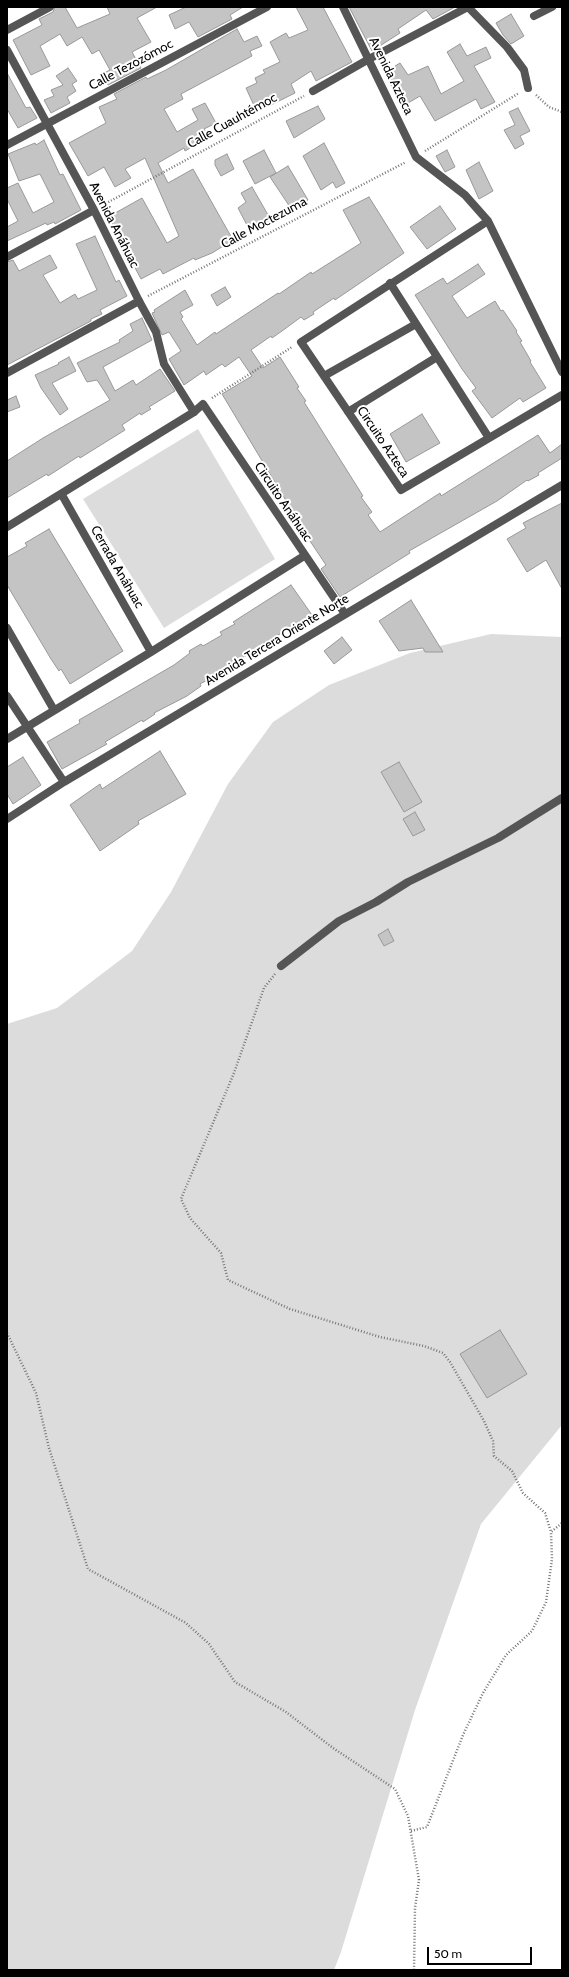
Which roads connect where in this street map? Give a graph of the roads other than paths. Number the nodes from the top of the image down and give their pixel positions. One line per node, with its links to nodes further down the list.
1 (50, 7): 7 (street)
2 (267, 7): 12 (street, Calle Tezozómoc)
3 (343, 7): 9 (street, Avenida Azteca)
4 (468, 7): 9 (street); 10 (street)
5 (552, 7): 6 (street)
6 (534, 16)
7 (7, 30)
8 (7, 50): 12 (street, Avenida Anáhuac)
9 (369, 59): 11 (street); 15 (street, Avenida Azteca)
10 (528, 88)
11 (313, 91)
12 (47, 123): 13 (street, Calle Tezozómoc); 14 (street, Avenida Anáhuac)
13 (7, 145)
14 (94, 210): 16 (street); 18 (street, Avenida Anáhuac)
15 (488, 221): 17 (street); 21 (street)
16 (7, 257)
17 (390, 283): 19 (street); 23 (street, Circuito Azteca)
18 (139, 301): 22 (street); 25 (street, Avenida Anáhuac)
19 (416, 324): 20 (street); 23 (street)
20 (438, 357): 26 (street); 27 (street)
21 (562, 372)
22 (7, 373)
23 (324, 376): 26 (street, Circuito Azteca)
24 (562, 396): 27 (street, Circuito Azteca)
25 (194, 412): 29 (street); 31 (street, Circuito Anáhuac)
26 (348, 412): 27 (street, Circuito Azteca)
27 (489, 438)
28 (562, 485): 32 (street, Avenida Tercera Oriente Norte)
29 (62, 495): 30 (street); 34 (street, Cerrada Anáhuac)
30 (7, 527)
31 (304, 556): 32 (street); 34 (street, Circuito Anáhuac)
32 (345, 614): 39 (street, Avenida Tercera Oriente Norte)
33 (7, 628): 36 (street)
34 (151, 652): 36 (street, Circuito Anáhuac)
35 (7, 696): 37 (street)
36 (54, 710): 37 (street, Circuito Anáhuac)
37 (27, 728): 38 (street, Circuito Anáhuac); 39 (street)
38 (7, 739)
39 (64, 782): 41 (street, Avenida Tercera Oriente Norte)
40 (562, 798): 42 (street)
41 (7, 819)
42 (281, 966)

